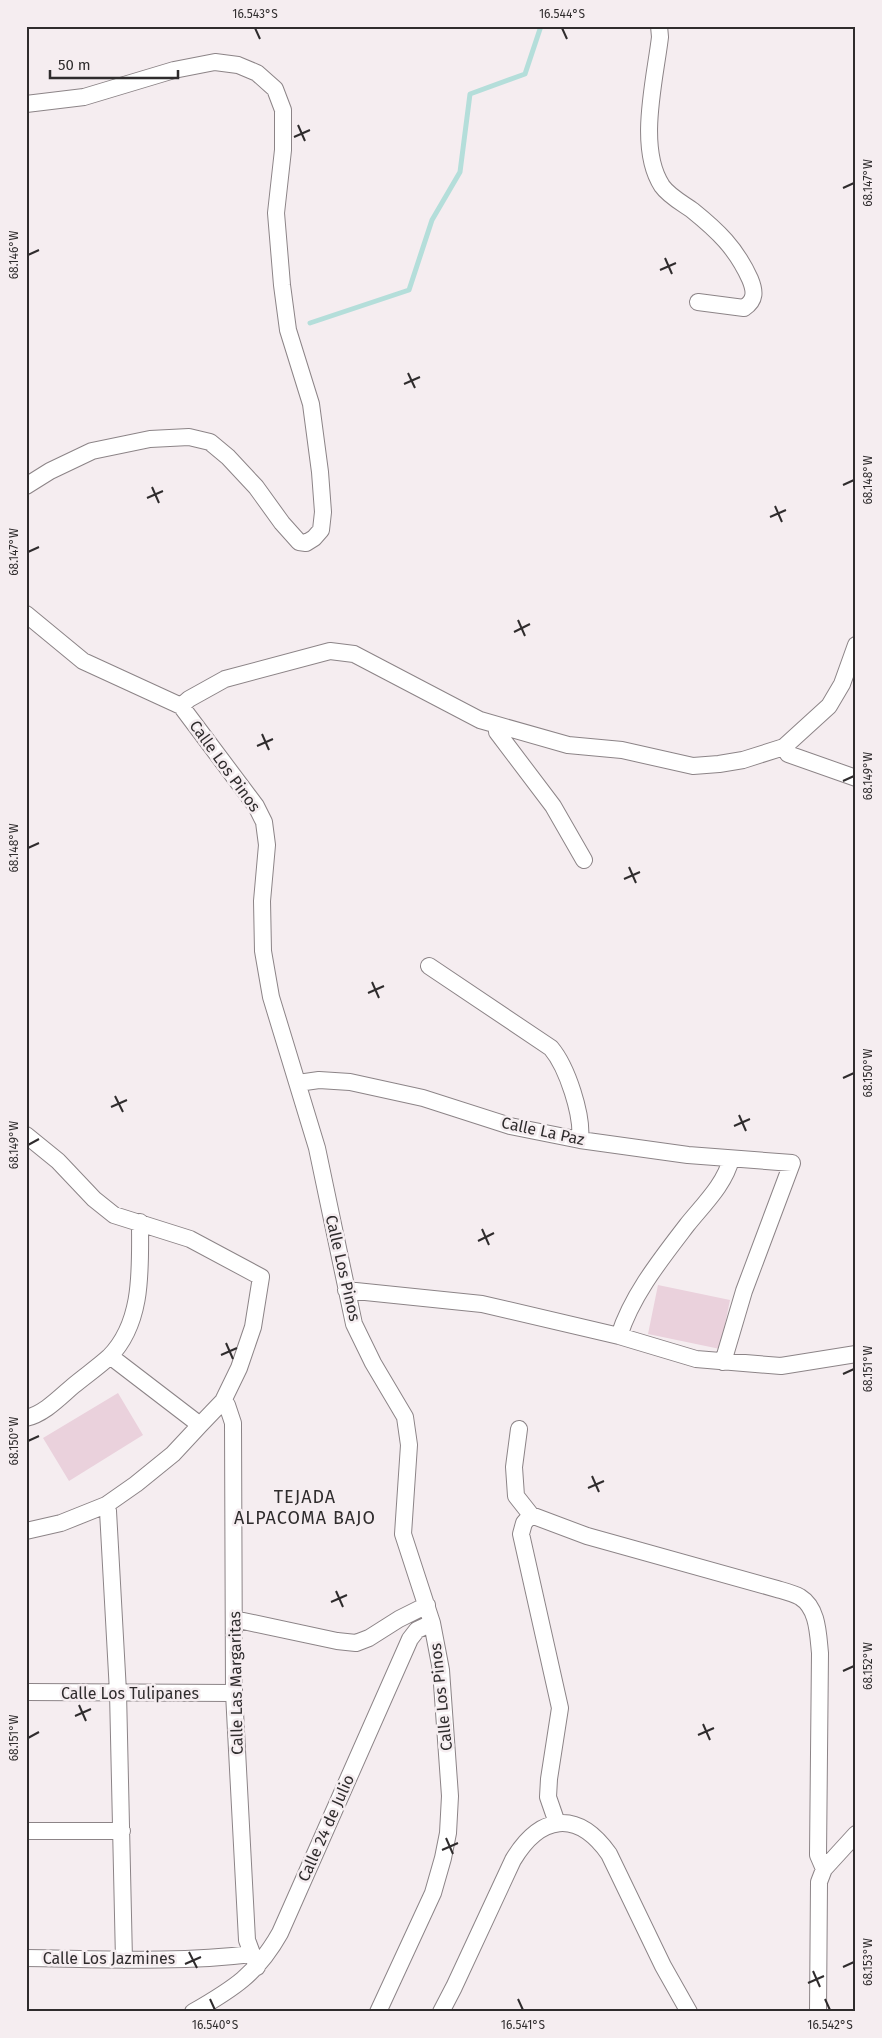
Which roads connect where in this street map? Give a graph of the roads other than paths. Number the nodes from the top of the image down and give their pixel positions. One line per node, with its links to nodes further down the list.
1 (660, 26): 3 (street)
2 (26, 104): 4 (street)
3 (698, 302)
4 (26, 486)
5 (26, 614): 7 (street)
6 (856, 645): 9 (street)
7 (181, 706): 8 (street); 13 (street, Calle Los Pinos)
8 (497, 725): 9 (street); 11 (street)
9 (784, 746): 10 (street)
10 (856, 778)
11 (584, 860)
12 (429, 966): 15 (street)
13 (298, 1083): 15 (street, Calle La Paz); 18 (street, Calle Los Pinos)
14 (26, 1135): 17 (street)
15 (580, 1140): 16 (street, Calle La Paz)
16 (730, 1159): 19 (street); 22 (street, Calle La Paz)
17 (140, 1222): 21 (street); 23 (street)
18 (346, 1290): 19 (street); 30 (street, Calle Los Pinos)
19 (619, 1336): 22 (street)
20 (856, 1354): 22 (street)
21 (110, 1356): 24 (street); 25 (street)
22 (723, 1362)
23 (223, 1401): 25 (street); 31 (street, Calle Las Margaritas)
24 (26, 1418)
25 (200, 1425): 27 (street)
26 (519, 1429): 28 (street)
27 (106, 1505): 29 (street); 34 (street)
28 (531, 1515): 36 (street); 40 (street)
29 (26, 1531)
30 (427, 1605): 31 (street); 32 (street, Calle Los Pinos)
31 (234, 1619): 35 (street, Calle Las Margaritas)
32 (432, 1623): 43 (street, Calle 24 de Julio); 45 (street, Calle Los Pinos)
33 (26, 1692): 34 (street, Calle Los Tulipanes)
34 (118, 1692): 35 (street, Calle Los Tulipanes); 38 (street)
35 (234, 1693): 43 (street, Calle Las Margaritas)
36 (557, 1823): 46 (street); 47 (street)
37 (26, 1830): 38 (street)
38 (122, 1831): 42 (street)
39 (856, 1834): 40 (street)
40 (824, 1869): 48 (street)
41 (26, 1958): 42 (street, Calle Los Jazmines)
42 (124, 1960): 43 (street, Calle Los Jazmines)
43 (255, 1960): 44 (street, Calle 24 de Julio)
44 (193, 2012)
45 (378, 2012)
46 (441, 2012)
47 (689, 2012)
48 (818, 2012)

